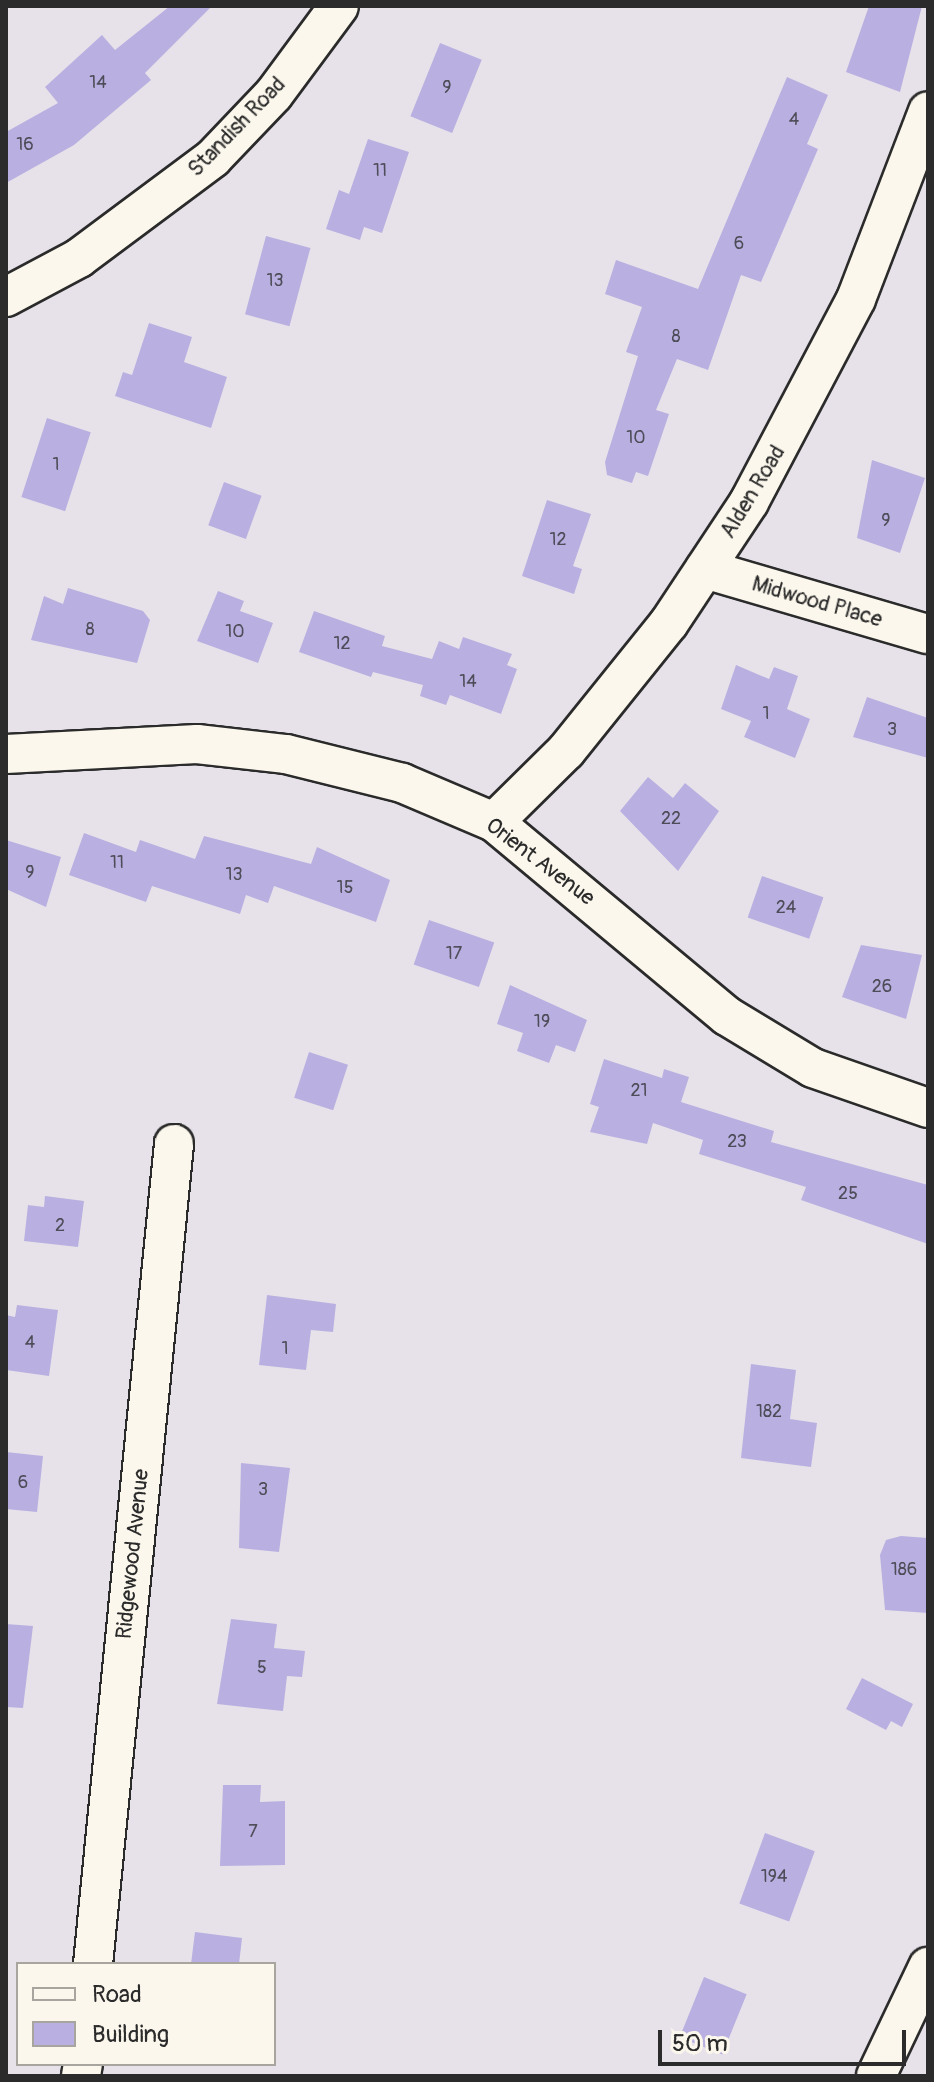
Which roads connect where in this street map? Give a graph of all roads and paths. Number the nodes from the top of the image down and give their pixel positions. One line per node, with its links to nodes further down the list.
1 (339, 6): 3 (street, Standish Road)
2 (928, 111): 4 (street, Alden Road)
3 (6, 297)
4 (705, 569): 5 (street, Midwood Place); 7 (street, Alden Road)
5 (928, 634)
6 (6, 754): 7 (street, Orient Avenue)
7 (494, 822): 8 (street, Orient Avenue)
8 (928, 1108)
9 (174, 1144): 10 (street, Ridgewood Avenue)
10 (93, 1962)
11 (928, 1967): 12 (street)
12 (876, 2076)

